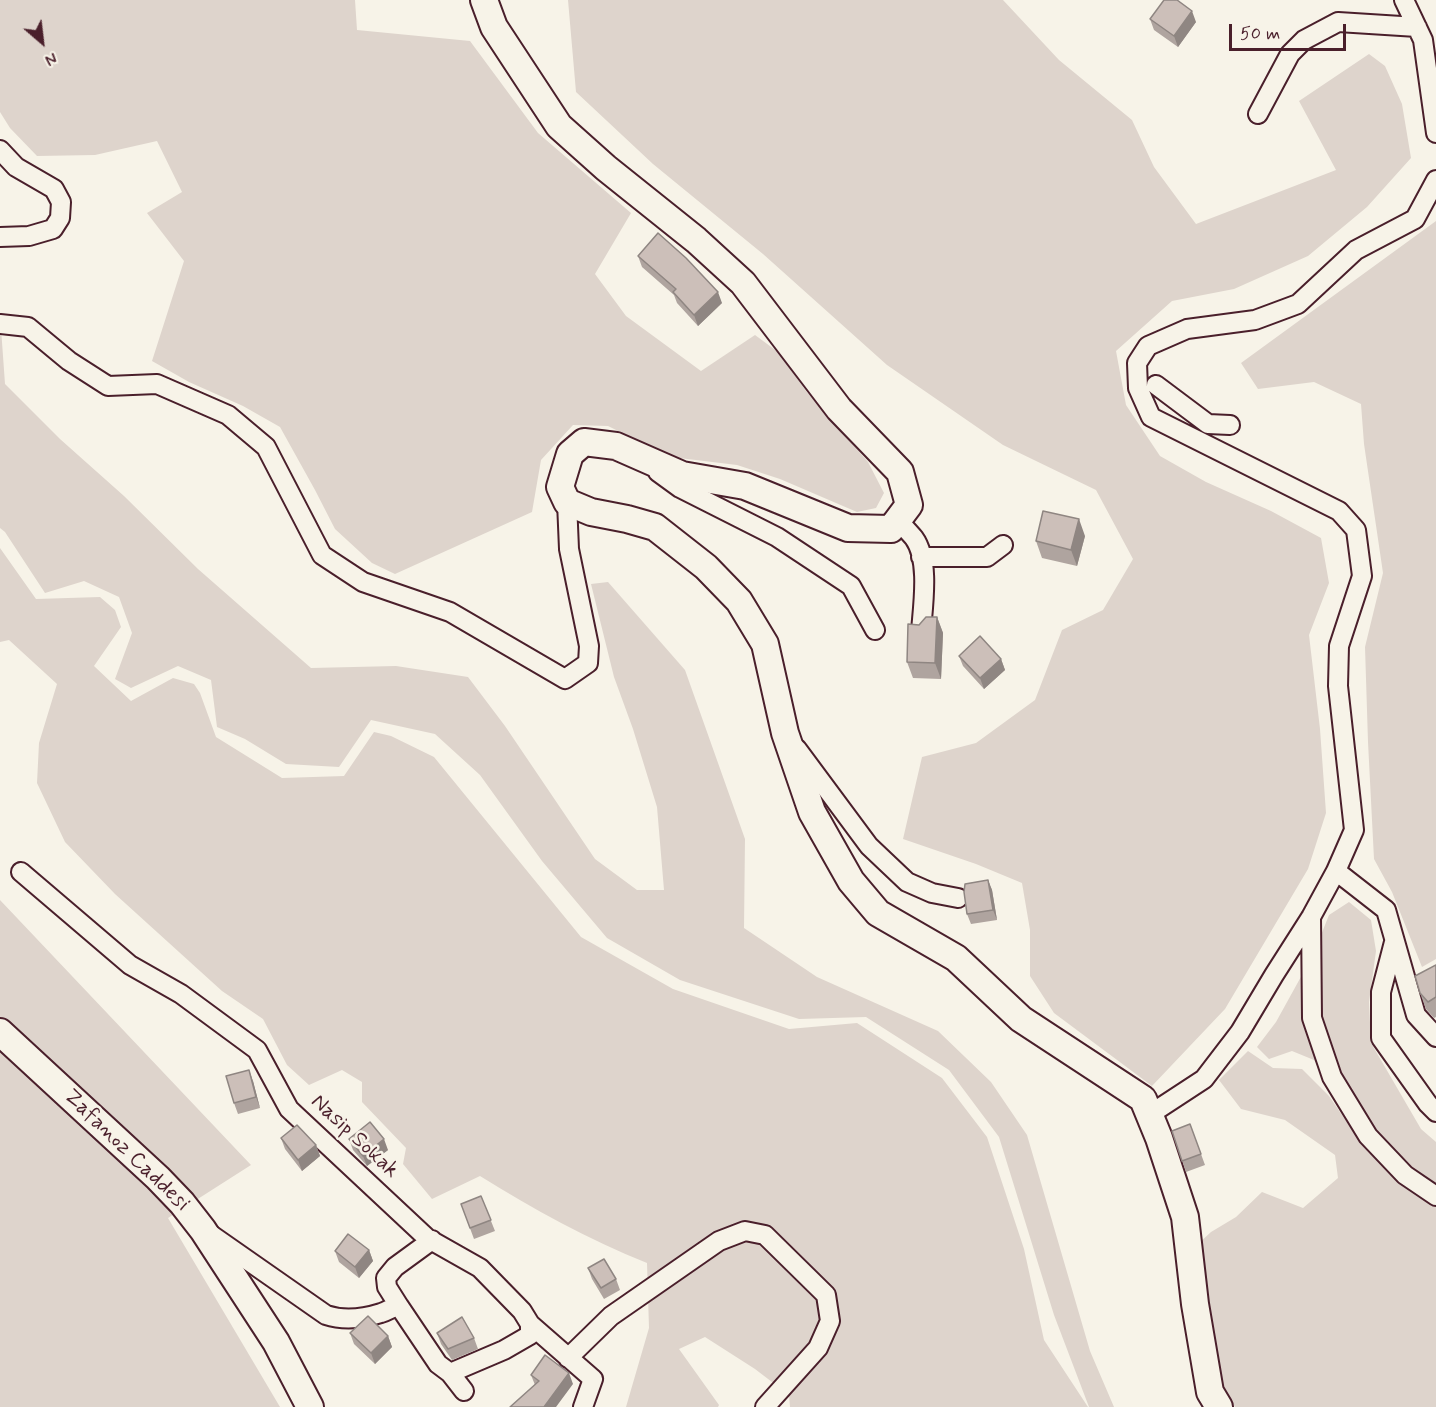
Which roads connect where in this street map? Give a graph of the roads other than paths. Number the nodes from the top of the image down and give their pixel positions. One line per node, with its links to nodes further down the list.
1 (484, 0): 16 (street)
2 (1404, 0): 3 (street)
3 (1417, 27): 4 (street); 5 (street)
4 (1258, 114)
5 (1436, 134)
6 (0, 150): 8 (street)
7 (1436, 180): 13 (street)
8 (0, 237)
9 (0, 324): 15 (street)
10 (1156, 385): 11 (street)
11 (1208, 424): 12 (street); 13 (street)
12 (1230, 425)
13 (1204, 445): 22 (street)
14 (638, 456): 15 (street); 16 (street); 19 (street)
15 (567, 502): 21 (street)
16 (898, 520): 18 (street)
17 (1004, 545): 18 (street)
18 (921, 557): 20 (street)
19 (875, 630)
20 (921, 631)
21 (785, 733): 24 (street); 30 (street)
22 (1336, 871): 25 (street); 26 (street)
23 (21, 872): 33 (street, Nasip Sokak)
24 (958, 898)
25 (1311, 917): 30 (street); 31 (street)
26 (1395, 941): 28 (street); 29 (street)
27 (0, 1032): 32 (street, Zafanoz Caddesi)
28 (1436, 1037)
29 (1436, 1112)
30 (1149, 1115): 42 (street)
31 (1436, 1196)
32 (203, 1230): 34 (street); 39 (street, Zafanoz Caddesi)
33 (432, 1240): 34 (street); 35 (street, Nasip Sokak)
34 (399, 1306): 37 (street)
35 (530, 1324): 36 (street, Nasip Sokak); 37 (street)
36 (568, 1358): 40 (street, Nasip Sokak); 41 (street)
37 (450, 1373): 38 (street)
38 (464, 1391)
39 (310, 1407)
40 (583, 1407)
41 (765, 1407)
42 (1219, 1407)

